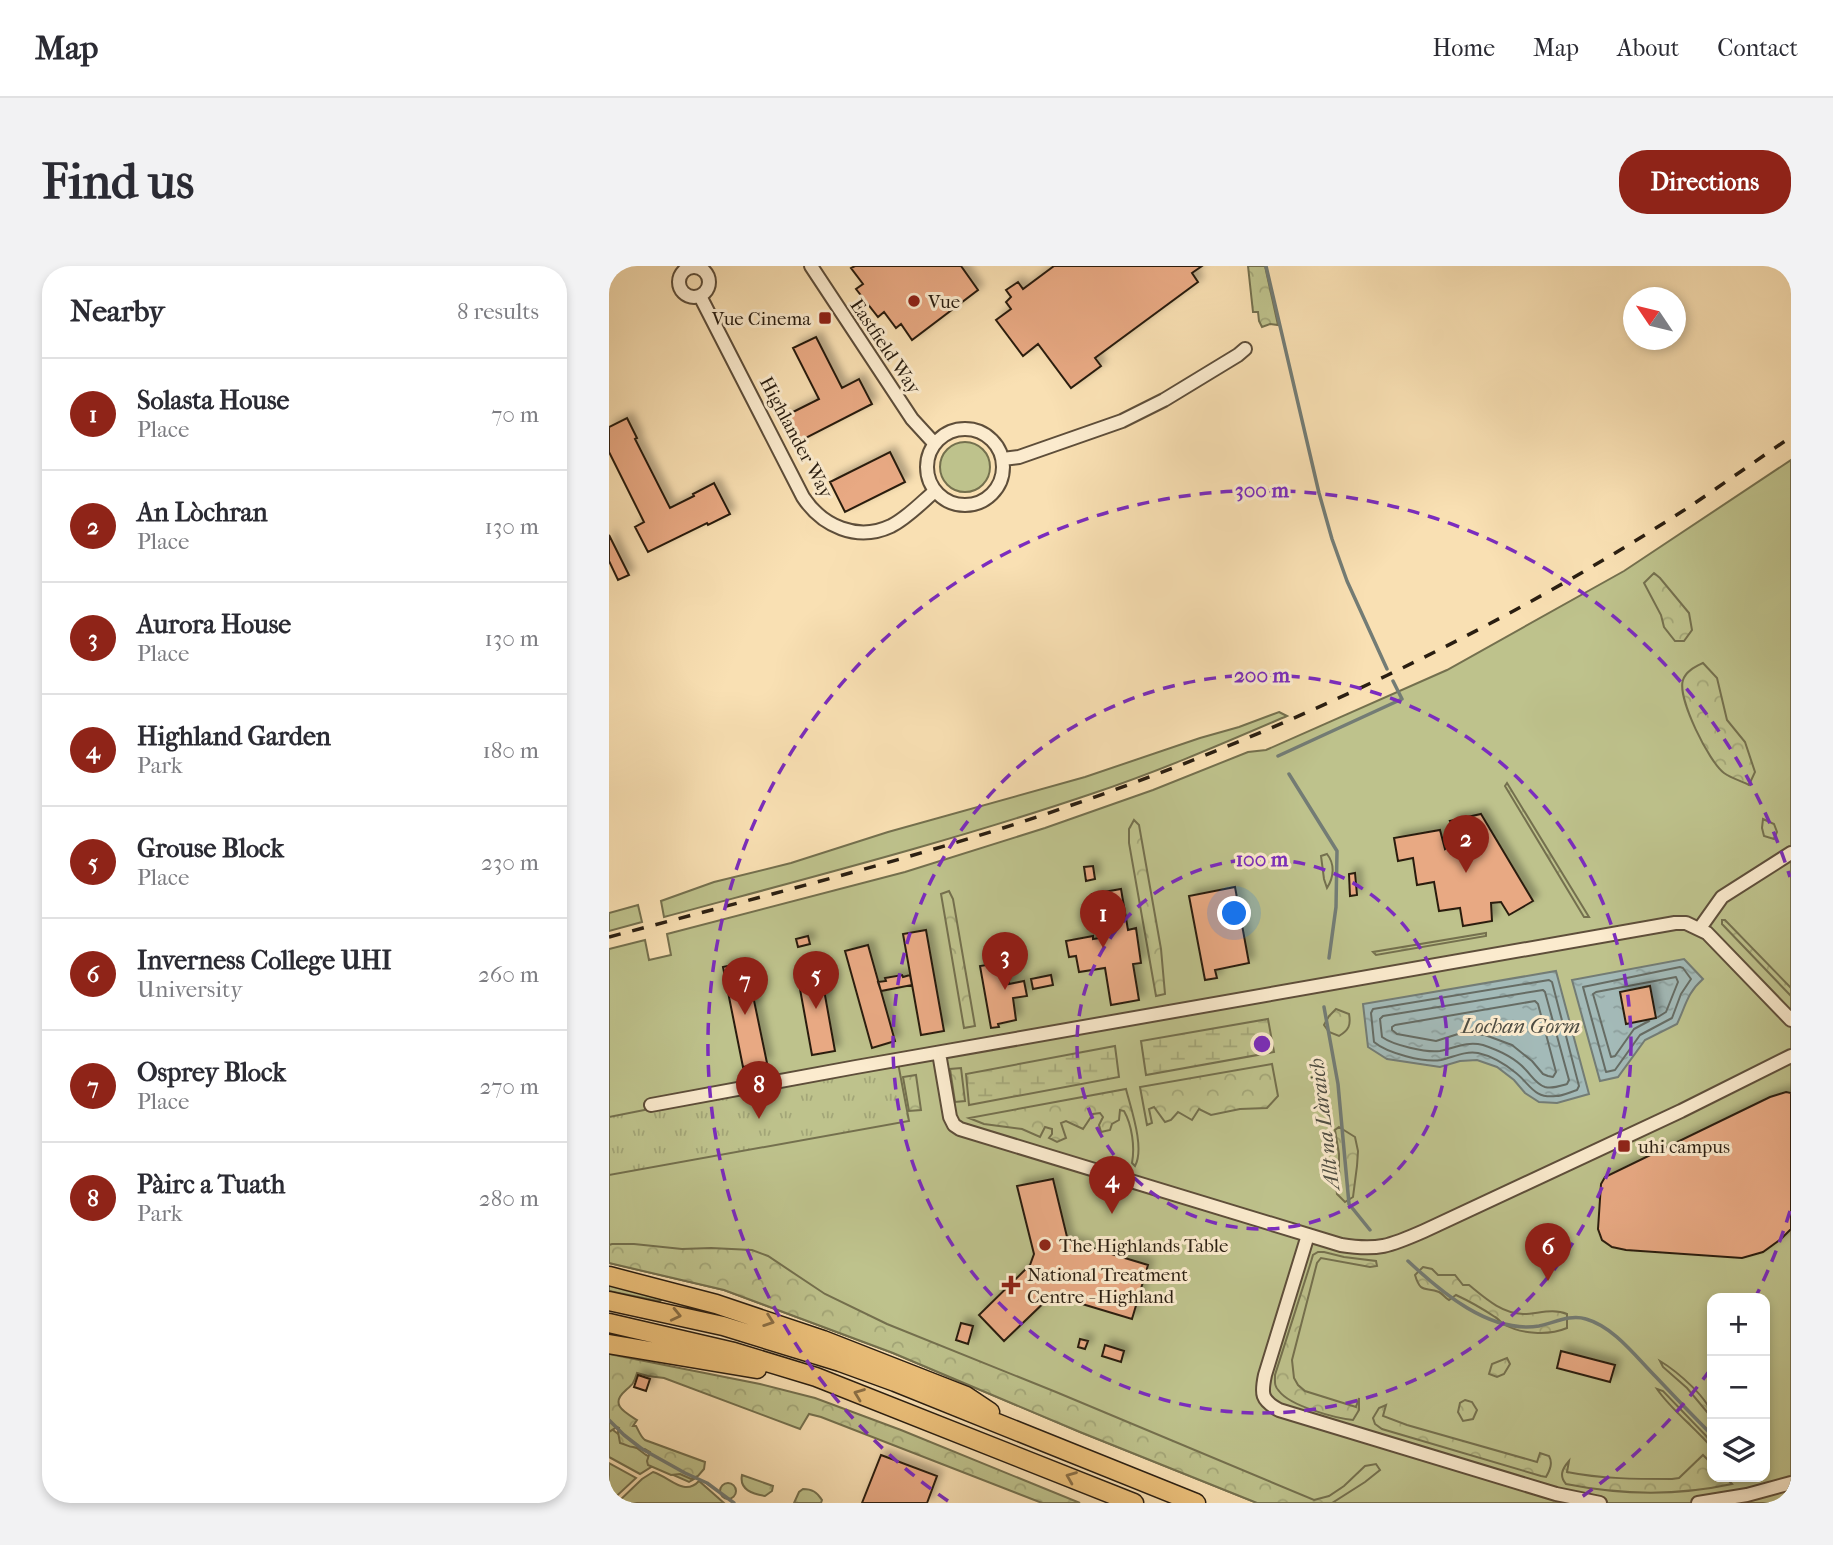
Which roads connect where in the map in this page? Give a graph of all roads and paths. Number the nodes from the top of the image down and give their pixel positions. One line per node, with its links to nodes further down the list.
1 (811, 266): 4 (street, Eastfield Way)
2 (700, 296): 6 (street, Highlander Way)
3 (1245, 349): 5 (street)
4 (934, 443): 5 (street); 6 (street)
5 (1003, 459): 6 (street)
6 (935, 491)
7 (1791, 853): 8 (street)
8 (1700, 928): 9 (street); 10 (street)
9 (1791, 1020)
10 (939, 1052): 12 (street); 13 (street)
11 (1791, 1056): 13 (street)
12 (651, 1105)
13 (1308, 1235): 23 (street)
14 (609, 1276): 19 (highway, one-way to 19)
15 (609, 1301): 19 (highway, one-way to 19)
16 (609, 1324): 18 (highway)
17 (609, 1344): 18 (highway)
18 (816, 1377): 21 (highway, one-way to 18)
19 (1021, 1433): 22 (highway)
20 (1791, 1483): 24 (street)
21 (1134, 1503)
22 (1196, 1503)
23 (1600, 1503)
24 (1698, 1503)

